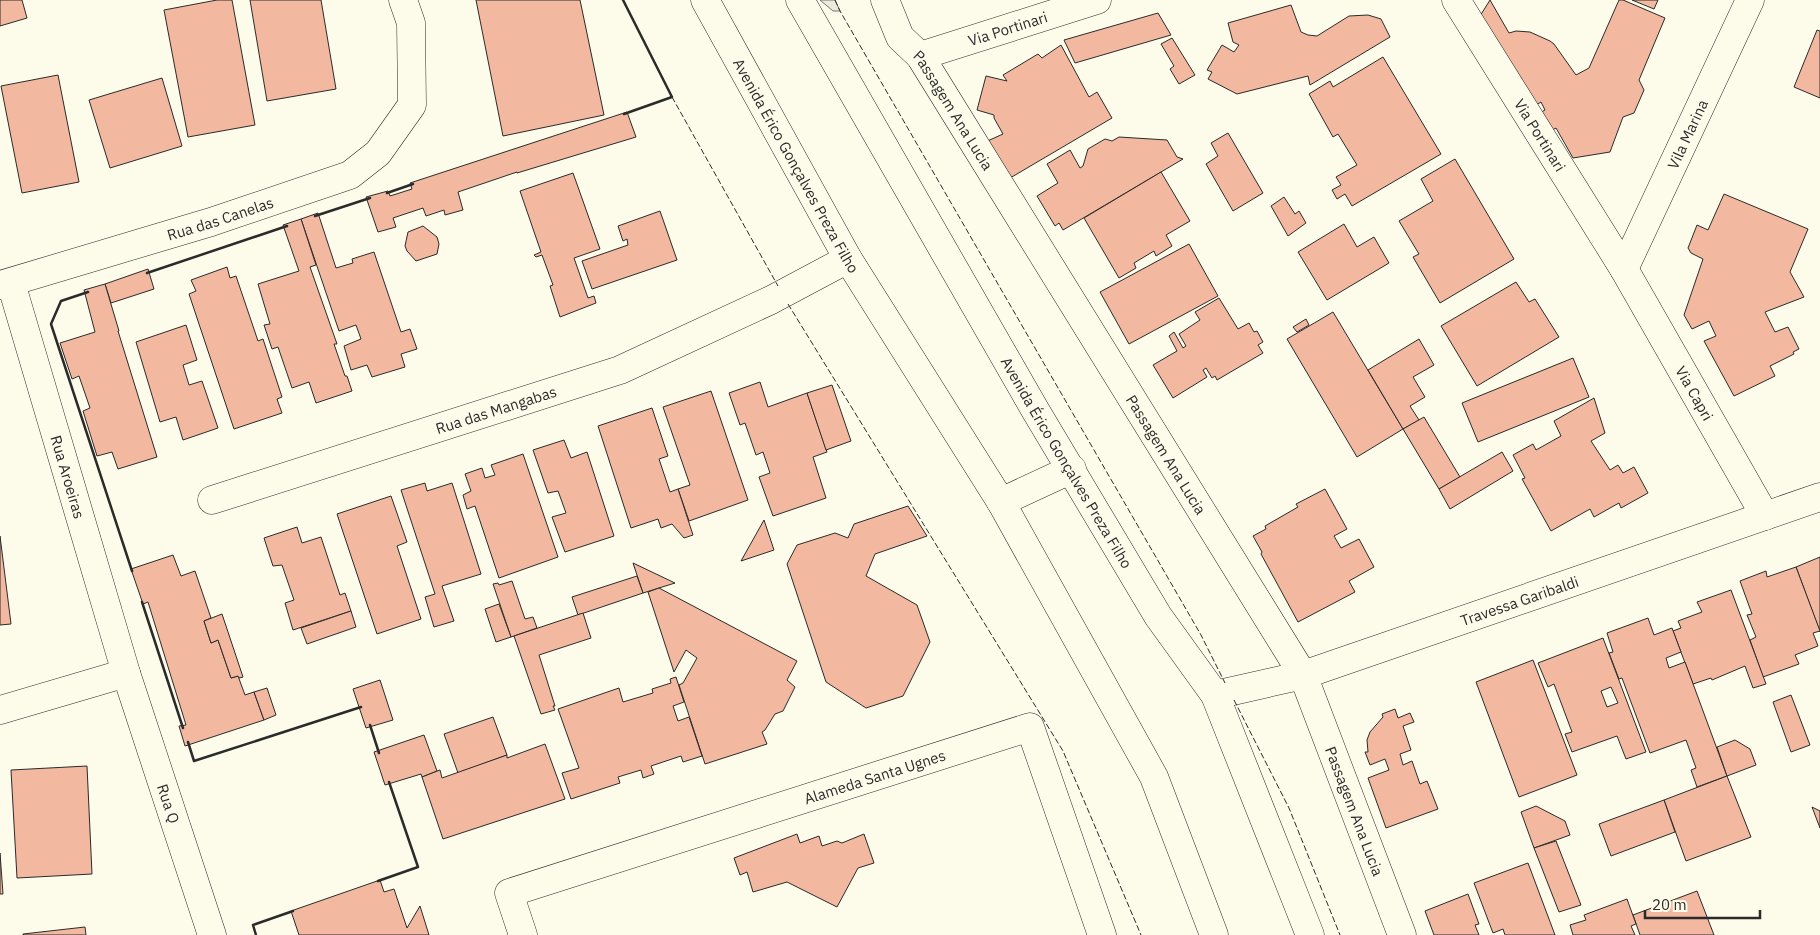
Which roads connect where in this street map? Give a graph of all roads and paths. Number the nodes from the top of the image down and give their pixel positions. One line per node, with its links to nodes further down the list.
1 (403, 0): 11 (street, Rua das Canelas)
2 (705, 0): 9 (street, Avenida Érico Gonçalves Preza Filho)
3 (800, 0): 12 (street, Avenida Érico Gonçalves Preza Filho)
4 (885, 0): 8 (street, Passagem Ana Lucia)
5 (1097, 0): 8 (street, Via Portinari)
6 (1456, 0): 10 (street, Via Portinari)
7 (1750, 0): 10 (street, Vila Marina)
8 (920, 56): 18 (street, Passagem Ana Lucia)
9 (848, 259): 14 (street, Rua das Mangabas); 15 (street, Avenida Érico Gonçalves Preza Filho)
10 (1624, 269): 16 (street, Via Capri)
11 (5, 284): 17 (street, Rua Aroeiras)
12 (1072, 469): 15 (street); 19 (street, Avenida Érico Gonçalves Preza Filho)
13 (1820, 497): 16 (street, Travessa Garibaldi)
14 (212, 500)
15 (1000, 502): 24 (street, Avenida Érico Gonçalves Preza Filho)
16 (1765, 516): 18 (street, Travessa Garibaldi)
17 (126, 673): 20 (street); 21 (street, Rua Q)
18 (1303, 674): 19 (street, Travessa Garibaldi); 26 (street, Passagem Ana Lucia)
19 (1215, 696): 25 (street, Avenida Érico Gonçalves Preza Filho)
20 (0, 710)
21 (212, 935)
22 (524, 935): 23 (street, Alameda Santa Ugnes)
23 (1102, 935)
24 (1214, 935)
25 (1310, 935)
26 (1402, 935)

